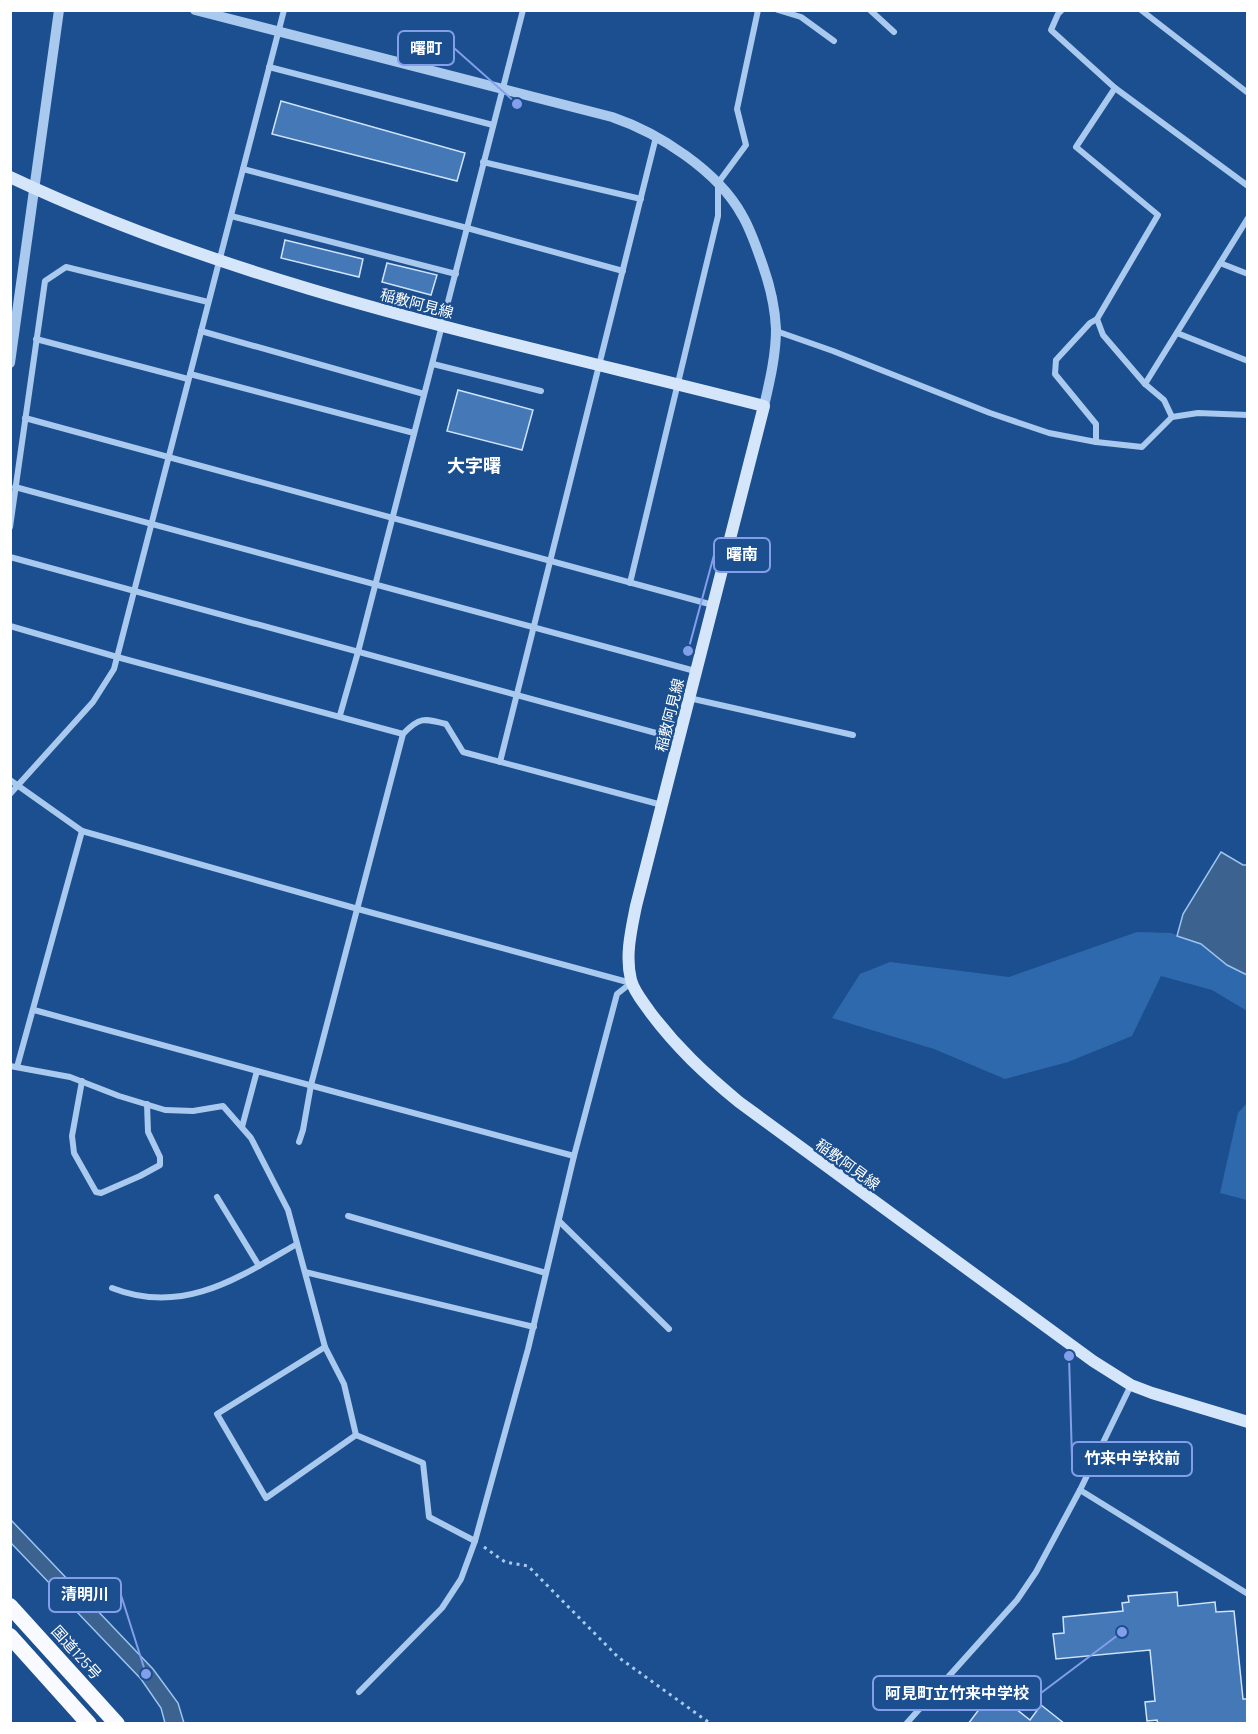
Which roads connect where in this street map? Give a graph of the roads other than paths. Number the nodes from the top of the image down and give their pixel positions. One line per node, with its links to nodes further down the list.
1 (59, 10): 24 (street)
2 (195, 10): 10 (street)
3 (284, 10): 10 (street)
4 (523, 10): 15 (street)
5 (758, 10): 22 (street)
6 (778, 10): 12 (street)
7 (870, 10): 11 (street)
8 (1062, 10): 14 (street)
9 (1141, 10): 16 (street)
10 (279, 32): 13 (street); 15 (street)
11 (894, 32)
12 (834, 41)
13 (269, 67): 17 (street); 20 (street)
14 (1115, 88): 23 (street); 35 (street)
15 (501, 90): 17 (street); 18 (street)
16 (1248, 93)
17 (493, 125): 19 (street)
18 (656, 136): 22 (street); 25 (street)
19 (483, 162): 25 (street); 28 (street)
20 (243, 170): 26 (street); 28 (street)
21 (10, 177): 24 (main road, 稲敷阿見線)
22 (718, 183): 38 (street); 46 (street)
23 (1248, 186)
24 (35, 189): 29 (main road, 稲敷阿見線); 42 (street)
25 (641, 199): 31 (street)
26 (231, 216): 29 (street); 32 (street)
27 (1248, 218): 30 (street)
28 (467, 228): 31 (street); 32 (street)
29 (219, 261): 34 (street); 36 (main road, 稲敷阿見線)
30 (1220, 262): 33 (street); 39 (street)
31 (623, 271): 44 (street)
32 (456, 274): 36 (street)
33 (1248, 274)
34 (208, 302): 37 (street); 40 (street)
35 (1097, 319): 47 (street); 55 (street)
36 (443, 325): 43 (street); 44 (main road, 稲敷阿見線)
37 (201, 331): 45 (street); 49 (street)
38 (776, 331): 50 (street); 55 (street)
39 (1177, 333): 41 (street); 47 (street)
40 (36, 339): 45 (street); 53 (street)
41 (1248, 361)
42 (10, 363)
43 (433, 364): 48 (street); 49 (street)
44 (600, 364): 46 (main road, 稲敷阿見線); 62 (street)
45 (189, 377): 54 (street); 56 (street)
46 (679, 384): 50 (main road, 稲敷阿見線); 63 (street)
47 (1146, 384): 52 (street)
48 (541, 391)
49 (424, 394): 54 (street)
50 (764, 406): 66 (main road, 稲敷阿見線)
51 (1248, 415): 52 (street)
52 (1172, 417): 55 (street)
53 (25, 418): 56 (street); 57 (street)
54 (414, 433): 58 (street)
55 (1096, 442)
56 (169, 457): 58 (street); 59 (street)
57 (15, 487): 59 (street); 60 (street)
58 (391, 518): 62 (street); 64 (street)
59 (152, 524): 64 (street); 65 (street)
60 (10, 527)
61 (10, 557): 65 (street)
62 (550, 561): 63 (street); 68 (street)
63 (630, 583): 66 (street)
64 (375, 584): 68 (street); 69 (street)
65 (134, 591): 69 (street); 70 (street)
66 (712, 605): 71 (main road, 稲敷阿見線)
67 (10, 626): 70 (street)
68 (534, 627): 71 (street); 72 (street)
69 (358, 652): 72 (street); 74 (street)
70 (117, 657): 74 (street); 79 (street)
71 (695, 671): 73 (main road, 稲敷阿見線)
72 (518, 695): 77 (street); 78 (street)
73 (688, 698): 76 (street); 77 (main road, 稲敷阿見線)
74 (340, 715): 75 (street)
75 (403, 734): 78 (street); 83 (street)
76 (853, 735)
77 (678, 738): 81 (main road, 稲敷阿見線)
78 (500, 762): 81 (street)
79 (13, 783): 80 (street); 82 (street)
80 (10, 794)
81 (663, 805): 84 (main road, 稲敷阿見線)
82 (82, 831): 83 (street); 85 (street)
83 (358, 909): 84 (street); 89 (street)
84 (632, 983): 93 (street); 105 (main road, 稲敷阿見線)
85 (34, 1010): 86 (street); 87 (street)
86 (14, 1067): 88 (street)
87 (257, 1071): 89 (street); 91 (street)
88 (82, 1081): 90 (street); 90 (street)
89 (311, 1085): 92 (street); 93 (street)
90 (147, 1104): 91 (street)
91 (242, 1127): 97 (street)
92 (299, 1142)
93 (574, 1156): 96 (street)
94 (218, 1197): 98 (street)
95 (348, 1216): 100 (street)
96 (559, 1221): 100 (street); 103 (street)
97 (297, 1244): 98 (street); 99 (street)
98 (259, 1266): 101 (street)
99 (305, 1272): 102 (street); 104 (street)
100 (546, 1273): 102 (street)
101 (112, 1288)
102 (534, 1327): 109 (street)
103 (669, 1329)
104 (325, 1347): 107 (street); 107 (street)
105 (1131, 1385): 106 (main road, 稲敷阿見線); 108 (street)
106 (1248, 1422)
107 (356, 1435): 109 (street)
108 (1080, 1490): 110 (street); 116 (street)
109 (475, 1541): 113 (street)
110 (1248, 1594)
111 (10, 1606): 115 (highway, 国道125号)
112 (10, 1636): 114 (highway)
113 (359, 1692)
114 (89, 1724)
115 (117, 1724)
116 (906, 1724)

